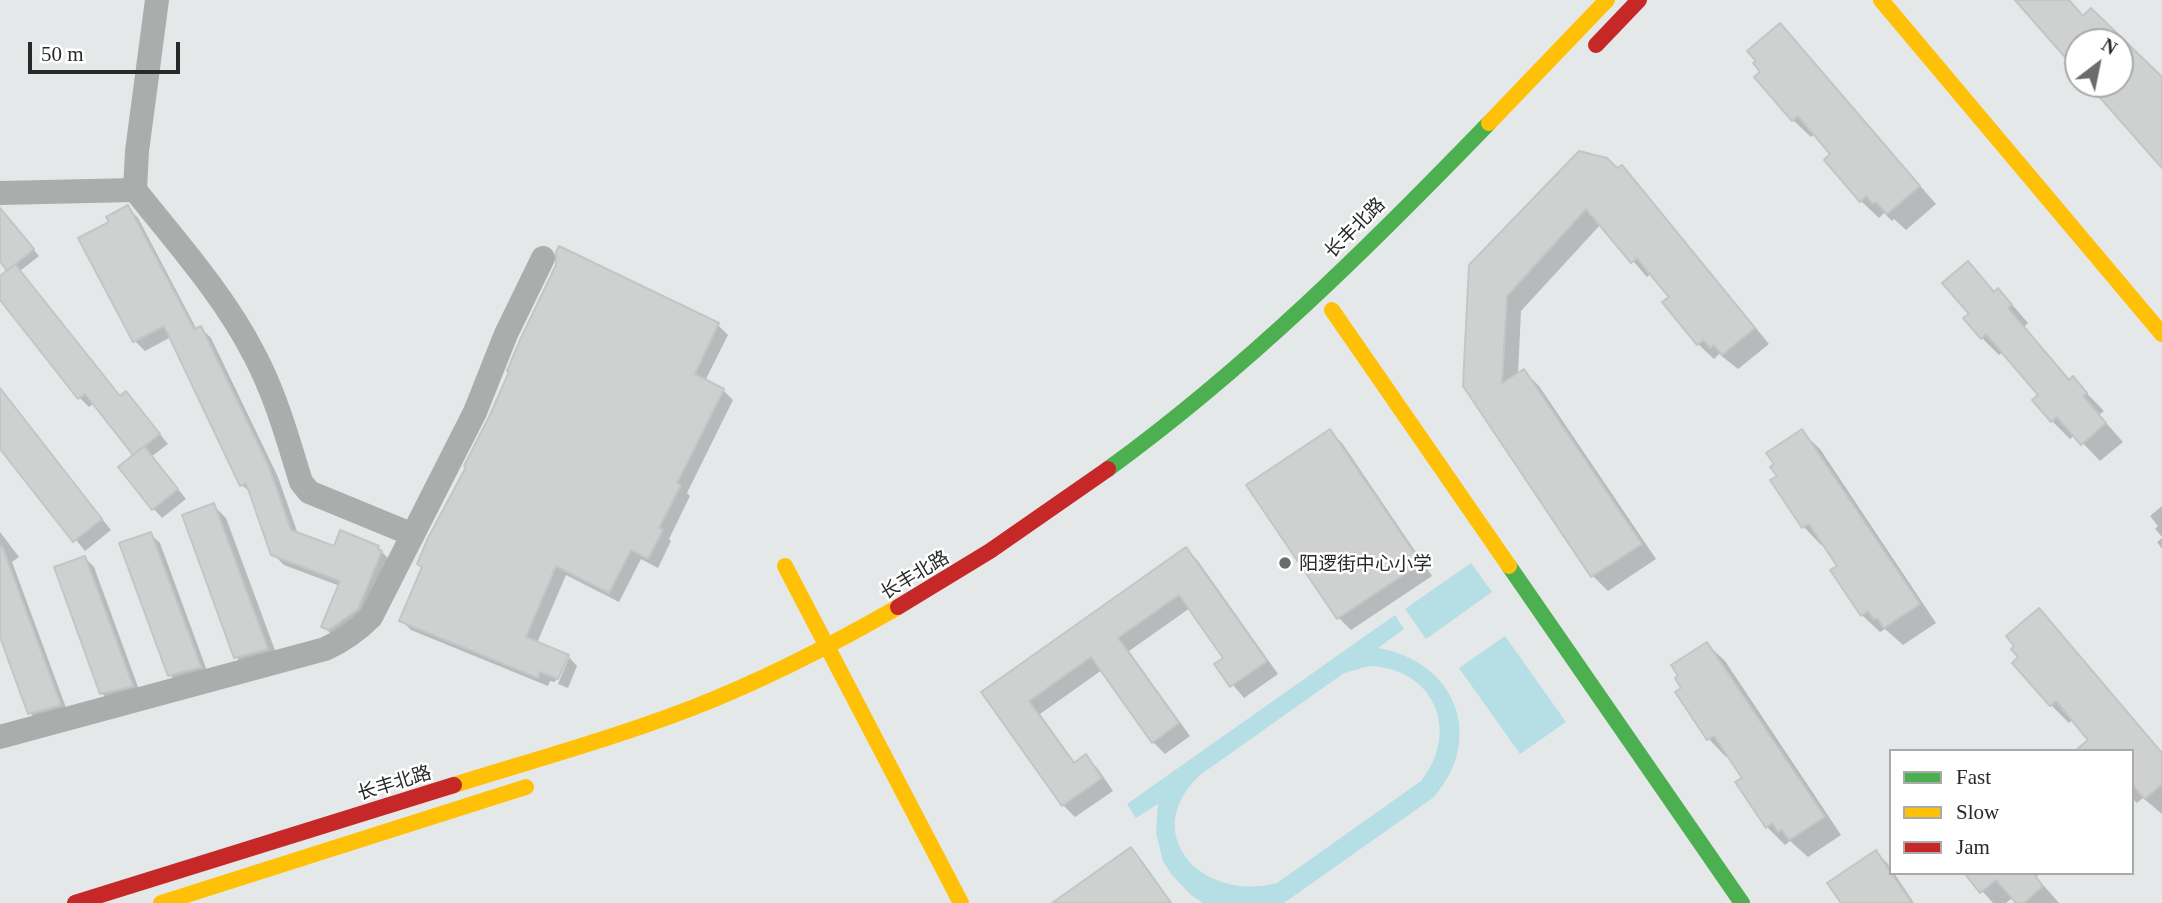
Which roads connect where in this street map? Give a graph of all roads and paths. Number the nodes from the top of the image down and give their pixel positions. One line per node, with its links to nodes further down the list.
1 (157, 0): 6 (street)
2 (1607, 0): 13 (street, 长丰北路)
3 (1639, 0): 5 (street)
4 (1881, 0): 10 (street)
5 (1582, 59)
6 (135, 190): 7 (street); 11 (street)
7 (0, 192)
8 (543, 258): 11 (street)
9 (1346, 297): 21 (street)
10 (2162, 334)
11 (411, 534): 15 (street)
12 (778, 570): 13 (street)
13 (820, 650): 14 (street); 17 (street, 长丰北路)
14 (837, 667): 19 (street); 20 (street)
15 (0, 737)
16 (548, 780): 18 (street)
17 (75, 903)
18 (161, 903)
19 (943, 903)
20 (961, 903)
21 (1742, 903)

